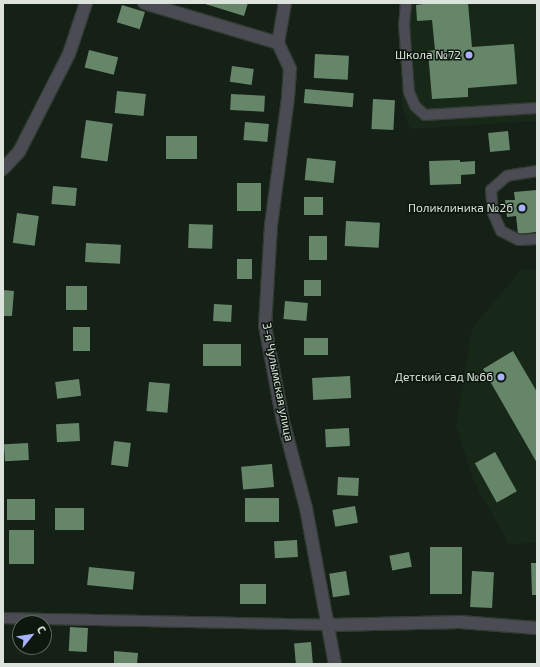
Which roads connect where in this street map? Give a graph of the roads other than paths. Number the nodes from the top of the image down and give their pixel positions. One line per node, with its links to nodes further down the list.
1 (86, 3): 7 (street)
2 (144, 3): 5 (street)
3 (285, 3): 5 (street)
4 (406, 3): 6 (lane)
5 (278, 43): 11 (street, 3-я Чулымская улица)
6 (537, 108)
7 (3, 169)
8 (537, 171): 9 (lane)
9 (537, 239)
10 (3, 618): 11 (lane)
11 (330, 625): 12 (street); 13 (street, 3-я Чулымская улица)
12 (537, 628)
13 (335, 664)

